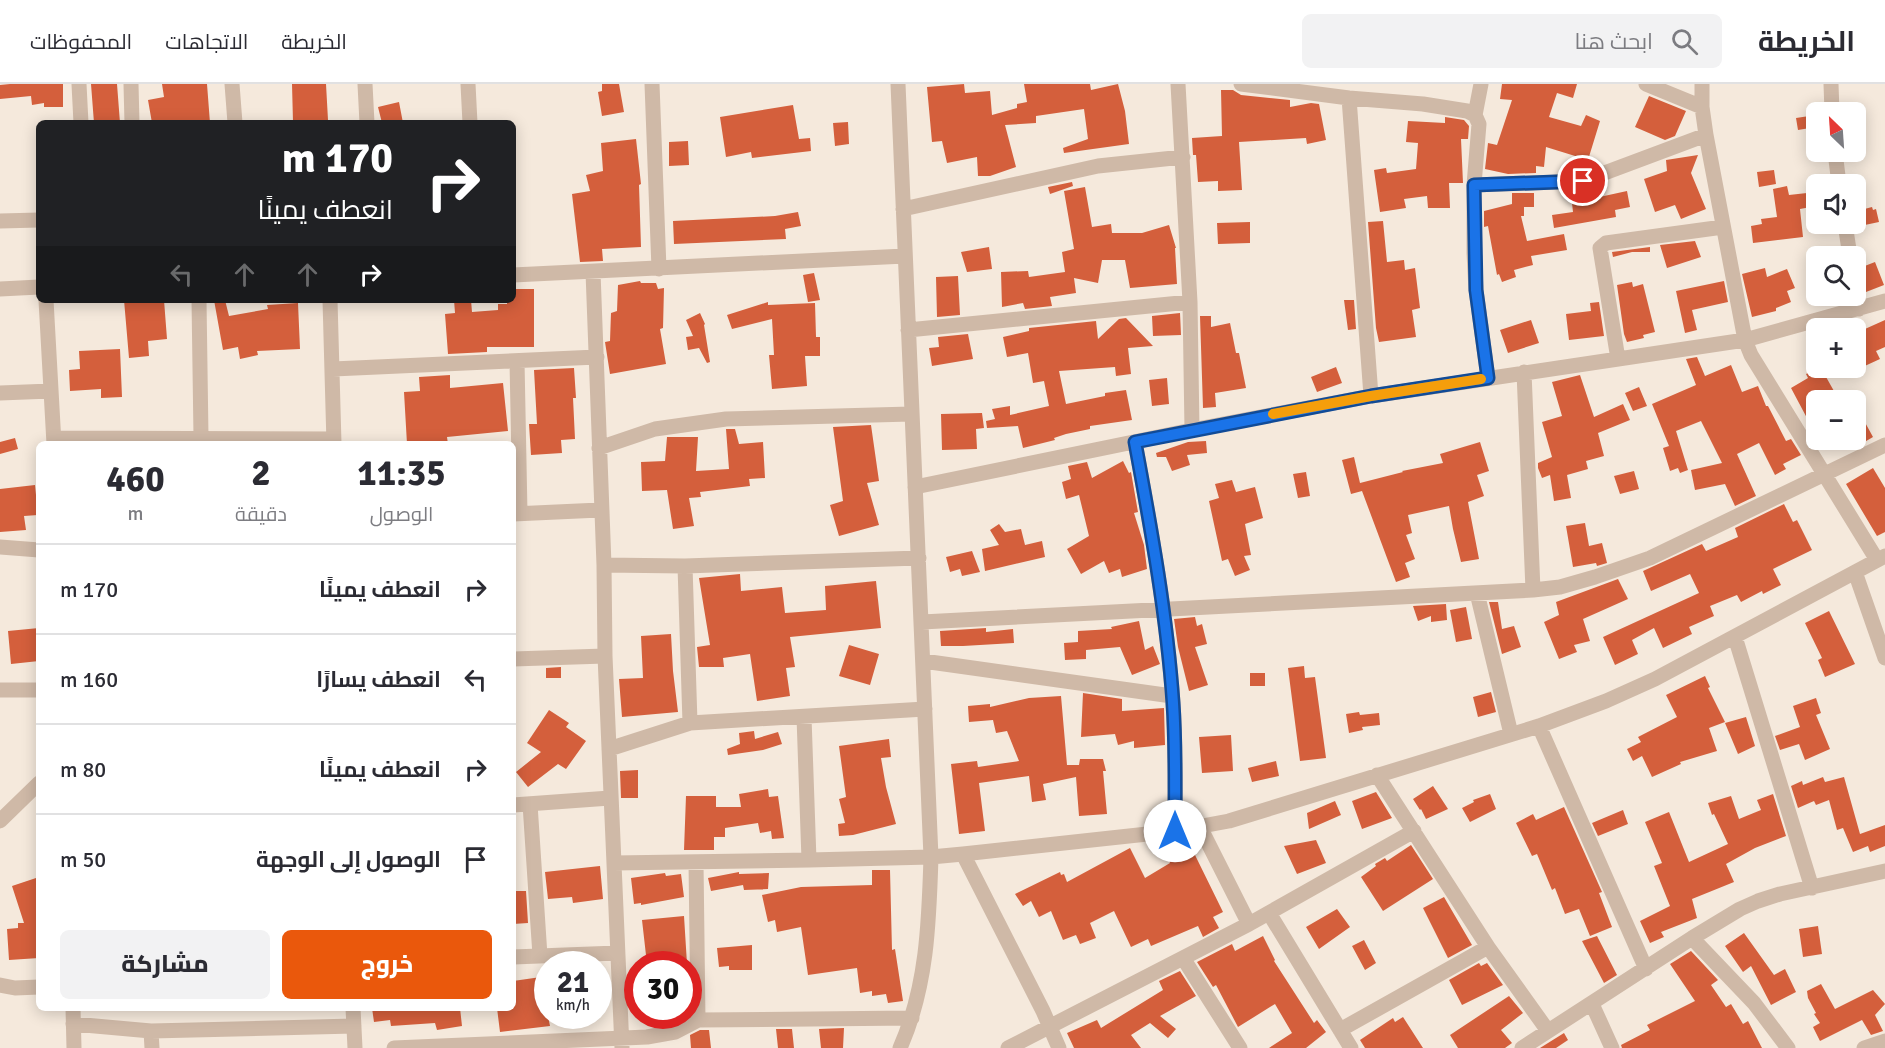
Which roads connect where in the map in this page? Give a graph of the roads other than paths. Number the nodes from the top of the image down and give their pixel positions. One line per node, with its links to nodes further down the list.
1 (79, 84): 18 (street)
2 (131, 84): 19 (street)
3 (232, 84): 20 (street)
4 (365, 84): 21 (street)
5 (468, 84): 22 (street)
6 (652, 84): 31 (street)
7 (898, 84): 26 (street)
8 (1178, 84): 24 (street)
9 (1241, 84): 14 (street)
10 (1481, 84): 17 (street)
11 (1646, 84): 16 (street)
12 (1702, 84): 16 (street)
13 (1831, 84): 15 (street)
14 (1349, 98): 17 (street); 53 (street)
15 (1832, 102)
16 (1702, 107): 23 (street)
17 (1474, 115): 25 (street)
18 (81, 120)
19 (132, 120)
20 (235, 120)
21 (367, 120)
22 (470, 120)
23 (1706, 135): 25 (street); 29 (street)
24 (1183, 157): 26 (street); 37 (street)
25 (1474, 185): 50 (street)
26 (903, 208): 30 (street)
27 (36, 220): 28 (street)
28 (0, 221)
29 (1723, 227): 44 (street); 46 (street)
30 (905, 256): 31 (street); 43 (street)
31 (659, 269): 32 (street)
32 (593, 273): 33 (street); 45 (street)
33 (516, 275)
34 (36, 287): 35 (street)
35 (0, 289)
36 (1885, 301): 42 (street)
37 (1190, 302): 43 (street); 55 (street)
38 (46, 303): 51 (street)
39 (199, 303): 56 (street)
40 (330, 303): 48 (street)
41 (1858, 306): 42 (street)
42 (1858, 309): 44 (street)
43 (908, 330): 54 (street)
44 (1745, 340): 46 (street); 62 (street)
45 (597, 357): 47 (street); 61 (street)
46 (1618, 358): 49 (street)
47 (517, 361): 48 (street); 65 (street)
48 (333, 369): 58 (street)
49 (1524, 372): 50 (street); 73 (street)
50 (1488, 378): 53 (street)
51 (51, 391): 52 (street); 57 (street)
52 (0, 393)
53 (1371, 396): 55 (street)
54 (911, 414): 61 (street); 63 (street)
55 (1192, 430): 59 (street)
56 (201, 437): 57 (street); 58 (street)
57 (54, 441)
58 (334, 441)
59 (1135, 442): 63 (street); 75 (street)
60 (1885, 445): 62 (street)
61 (599, 448): 64 (street)
62 (1826, 475): 69 (street); 73 (street)
63 (915, 487): 68 (street)
64 (600, 510): 65 (street); 70 (street)
65 (516, 514)
66 (0, 547): 67 (street)
67 (36, 550)
68 (919, 558): 71 (street); 76 (street)
69 (1881, 558): 72 (street)
70 (604, 565): 71 (street); 79 (street)
71 (685, 566): 87 (street)
72 (1855, 572): 77 (street); 78 (street)
73 (1533, 590): 74 (street)
74 (1477, 593): 75 (street); 89 (street)
75 (1162, 608): 76 (street); 84 (street)
76 (922, 622): 81 (street)
77 (1735, 637): 88 (street); 106 (street)
78 (1884, 649)
79 (605, 656): 80 (street); 90 (street)
80 (516, 659)
81 (923, 661): 84 (street); 85 (street)
82 (0, 690): 83 (street)
83 (36, 690)
84 (1172, 696): 98 (street)
85 (925, 710): 86 (street); 101 (street)
86 (804, 717): 87 (street); 102 (street)
87 (690, 723): 90 (street)
88 (1539, 726): 89 (street); 118 (street)
89 (1511, 735): 91 (street)
90 (609, 749): 93 (street)
91 (1377, 775): 97 (street); 99 (street)
92 (36, 786): 96 (street)
93 (610, 798): 94 (street); 104 (street)
94 (531, 804): 95 (street); 111 (street)
95 (516, 805)
96 (0, 821)
97 (1200, 827): 98 (street); 108 (street)
98 (1175, 831): 100 (street)
99 (1414, 831): 107 (street); 110 (street)
100 (963, 854): 101 (street); 128 (street)
101 (931, 857): 102 (street); 125 (street)
102 (809, 860): 103 (street)
103 (696, 862): 104 (street); 112 (street)
104 (614, 863): 114 (street)
105 (1885, 871): 106 (street)
106 (1812, 888): 109 (street)
107 (1269, 913): 108 (street); 130 (street)
108 (1249, 924): 117 (street)
109 (1692, 938): 118 (street); 148 (street)
110 (1488, 947): 130 (street); 132 (street)
111 (540, 951)
112 (697, 951)
113 (612, 953): 114 (street)
114 (617, 953): 134 (street)
115 (534, 956): 116 (street)
116 (516, 957)
117 (1183, 958): 128 (street); 144 (street)
118 (1646, 969): 121 (street)
119 (0, 985): 120 (street)
120 (36, 987)
121 (1592, 1004): 132 (street); 147 (street)
122 (73, 1011): 126 (street)
123 (353, 1011): 127 (street)
124 (702, 1020): 125 (street)
125 (910, 1023): 140 (street); 141 (street)
126 (73, 1024): 131 (street); 136 (street)
127 (354, 1026): 131 (street); 138 (street)
128 (1050, 1027): 142 (street); 143 (street)
129 (681, 1029): 134 (street)
130 (1340, 1030): 145 (street)
131 (151, 1031): 137 (street)
132 (1548, 1031): 146 (street)
133 (1885, 1041): 149 (street)
134 (622, 1042): 135 (street)
135 (542, 1045): 139 (street)
136 (74, 1048)
137 (152, 1048)
138 (355, 1048)
139 (394, 1048)
140 (900, 1048)
141 (912, 1048)
142 (1008, 1048)
143 (1059, 1048)
144 (1240, 1048)
145 (1351, 1048)
146 (1522, 1048)
147 (1612, 1048)
148 (1788, 1048)
149 (1864, 1048)

